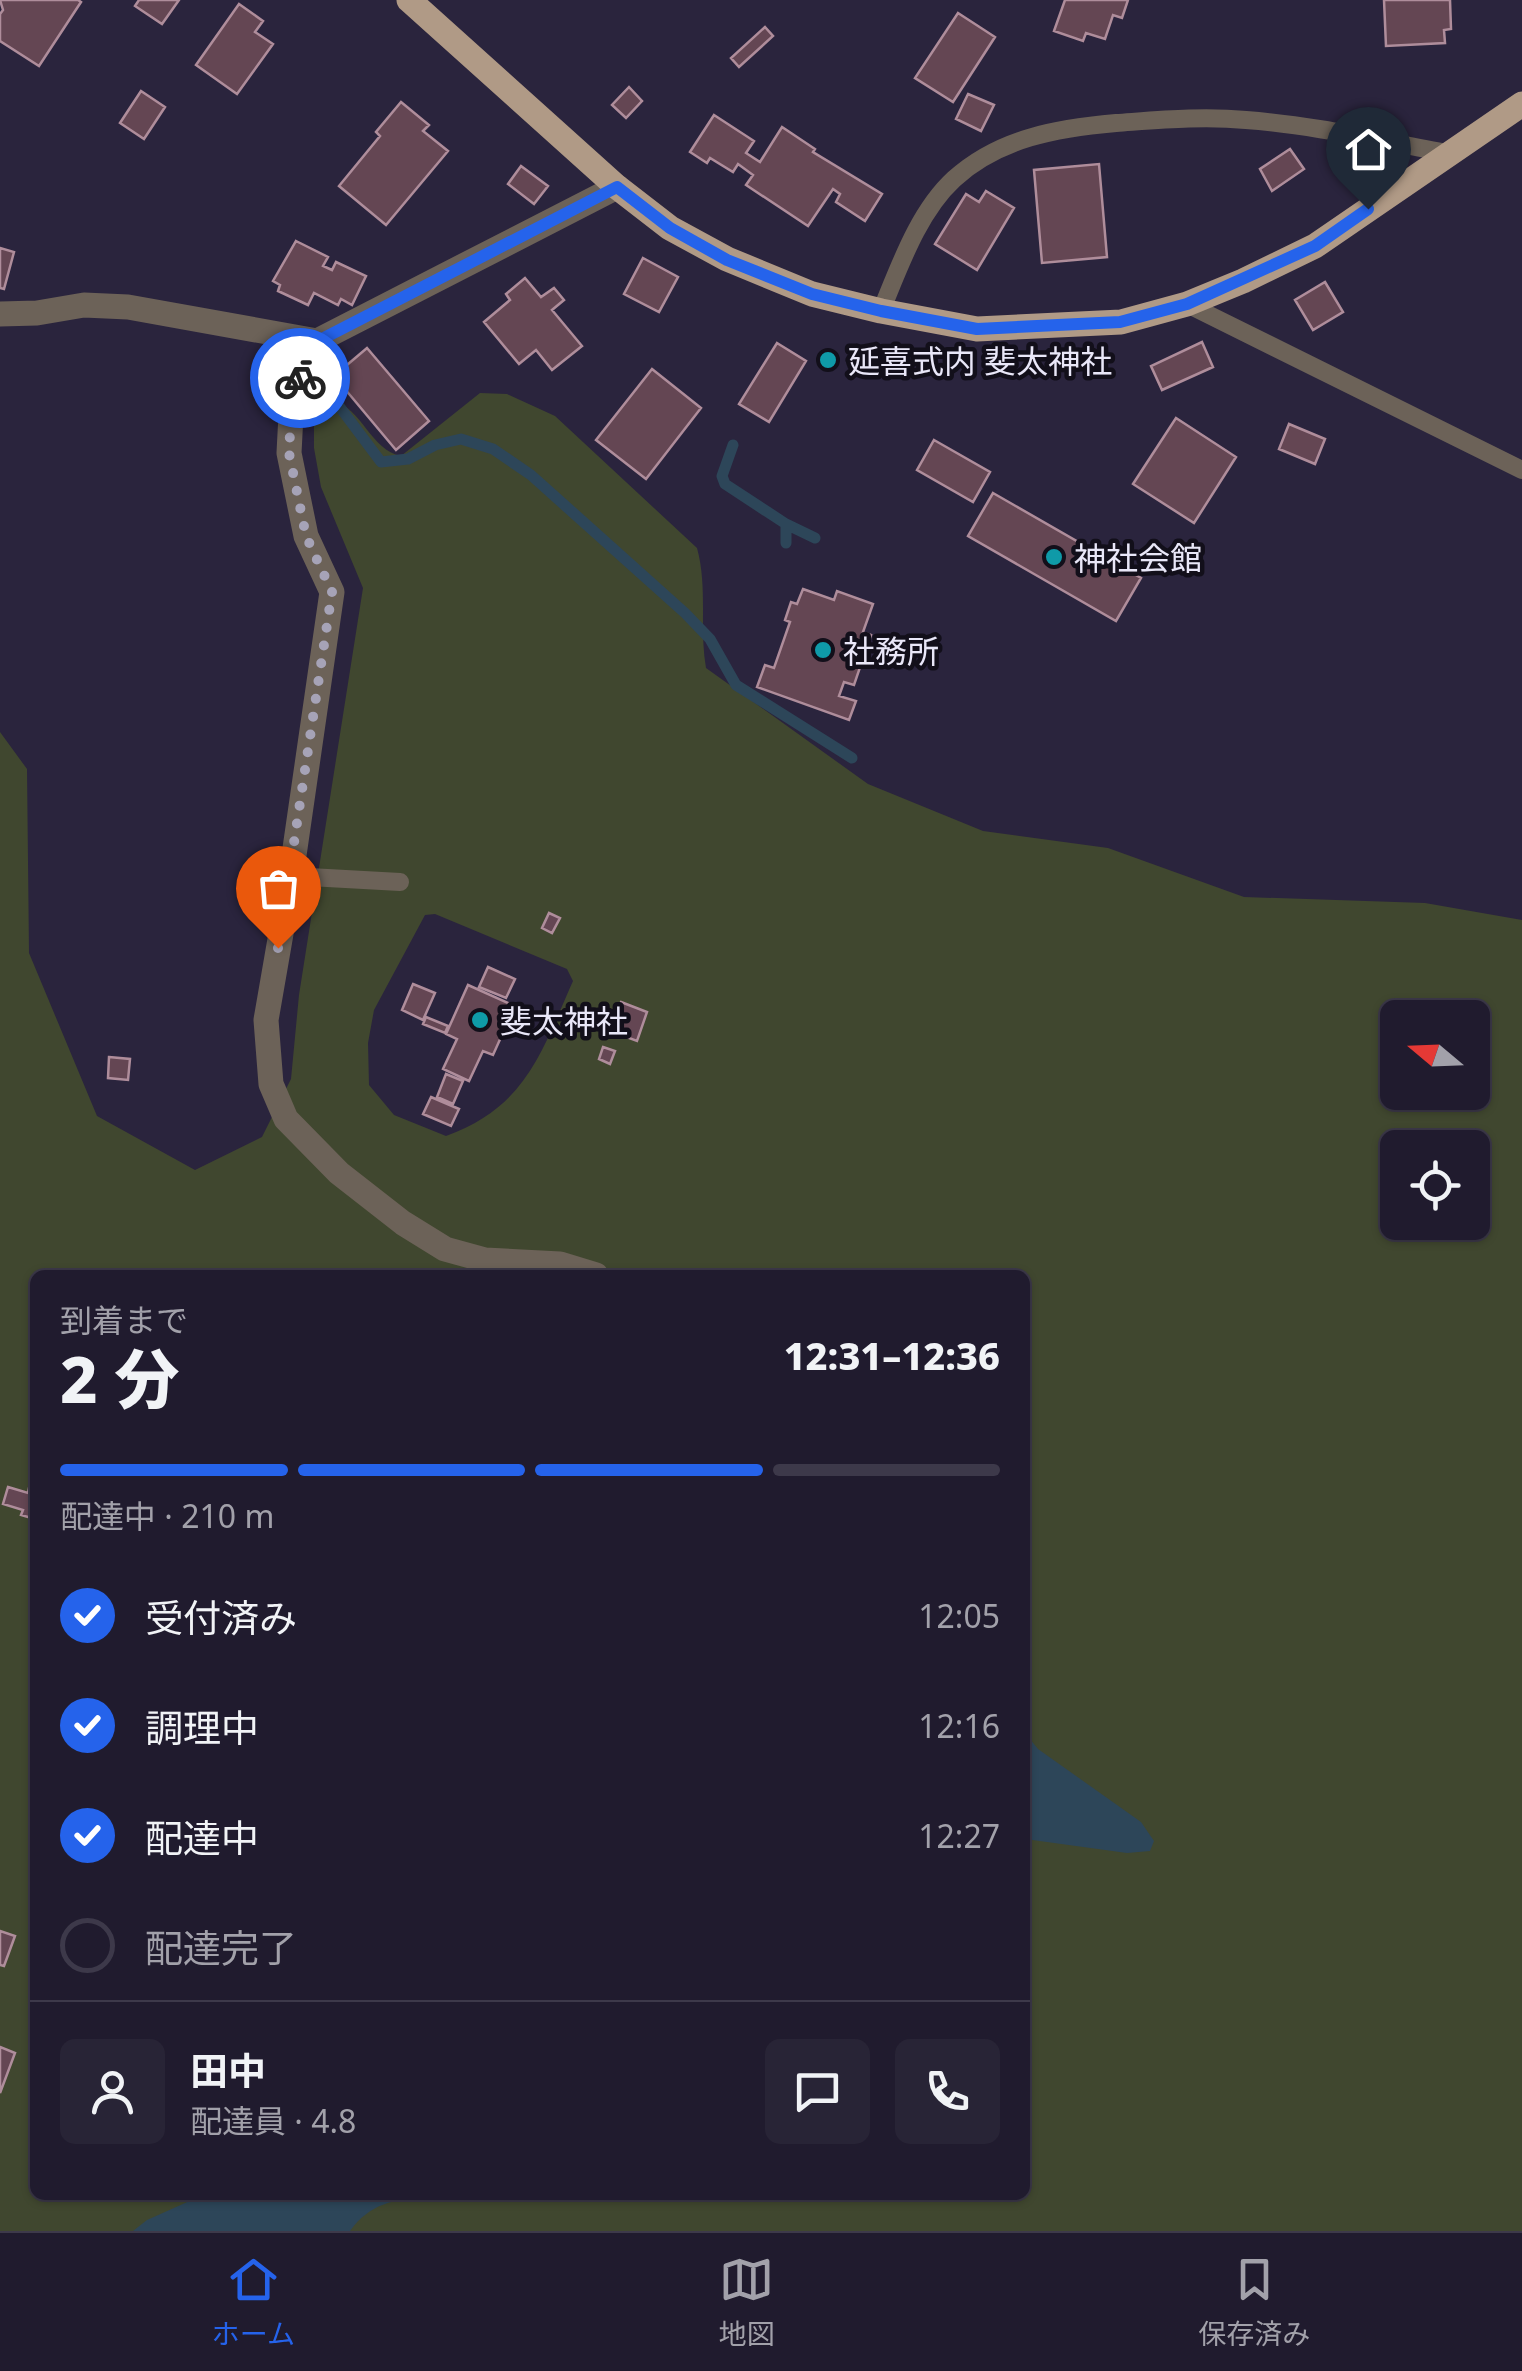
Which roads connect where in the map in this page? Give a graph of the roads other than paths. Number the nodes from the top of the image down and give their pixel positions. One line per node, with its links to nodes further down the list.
1 (408, 0): 4 (main road)
2 (1522, 104): 3 (main road)
3 (1448, 153): 5 (main road); 6 (lane)
4 (617, 187): 6 (main road); 8 (street)
5 (1187, 304): 6 (main road); 9 (lane)
6 (881, 311)
7 (0, 314): 8 (street)
8 (318, 341): 10 (street)
9 (1522, 470)
10 (291, 876): 11 (lane); 12 (street)
11 (400, 882)
12 (580, 1270)

